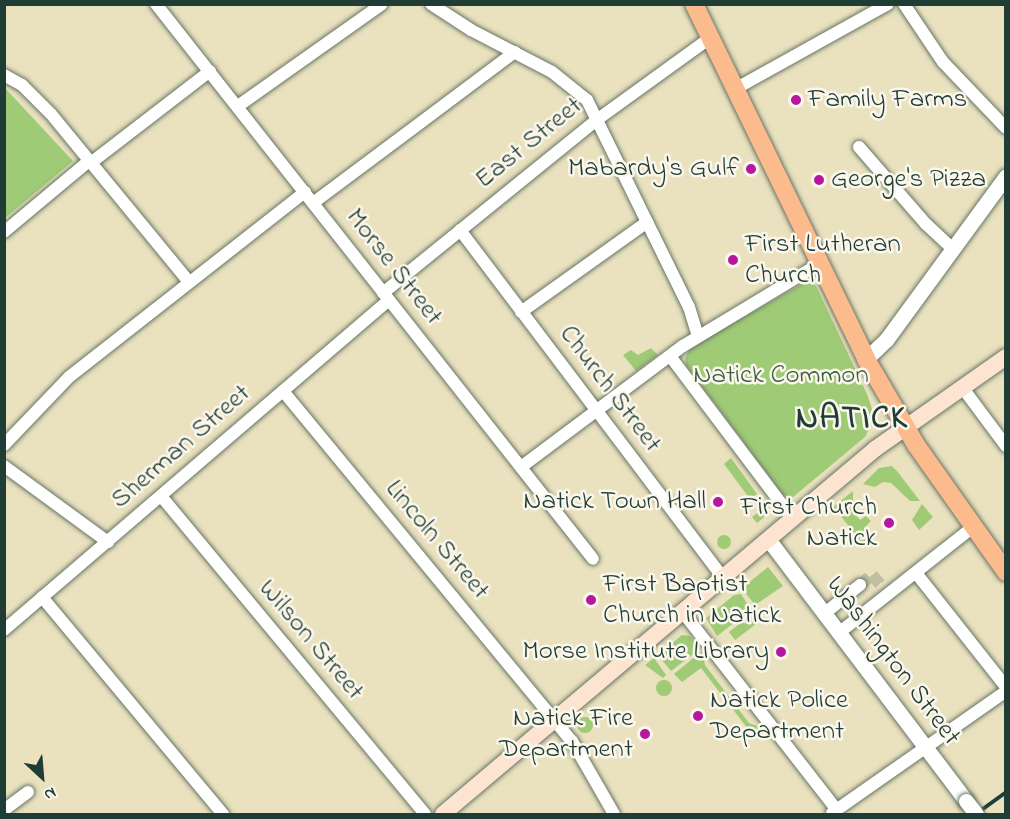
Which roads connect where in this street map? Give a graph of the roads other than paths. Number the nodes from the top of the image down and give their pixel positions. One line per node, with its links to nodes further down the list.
1 (156, 4): 9 (street, Morse Street)
2 (382, 4): 12 (street)
3 (431, 4): 8 (street)
4 (694, 4): 7 (main road)
5 (888, 4): 11 (street)
6 (904, 4): 14 (street)
7 (710, 38): 11 (main road); 13 (street, East Street)
8 (514, 52): 13 (street); 19 (street)
9 (210, 71): 12 (street, Morse Street); 16 (street)
10 (4, 75): 16 (street)
11 (735, 89): 24 (main road)
12 (238, 106): 18 (street, Morse Street)
13 (598, 119): 20 (street); 21 (street, East Street)
14 (1005, 128)
15 (859, 147): 23 (street)
16 (91, 161): 22 (street); 25 (street)
17 (1005, 176): 23 (street)
18 (305, 192): 19 (street, Morse Street); 25 (street)
19 (314, 203): 26 (street, Morse Street)
20 (647, 222): 27 (street); 28 (street)
21 (460, 230): 26 (street, East Street); 27 (street, Church Street)
22 (4, 232)
23 (952, 248): 31 (street)
24 (819, 264): 28 (street); 31 (main road)
25 (189, 282): 36 (street)
26 (386, 297): 33 (street, Sherman Street); 39 (street, Morse Street)
27 (521, 312): 34 (street, Church Street)
28 (698, 336): 29 (street)
29 (670, 356): 34 (street); 41 (street)
30 (1005, 357): 32 (main road)
31 (866, 359): 35 (main road)
32 (962, 387): 35 (main road); 37 (street)
33 (283, 391): 40 (street, Sherman Street); 57 (street, Lincoln Street)
34 (596, 410): 39 (street); 48 (street, Church Street)
35 (905, 428): 41 (main road); 42 (main road)
36 (4, 445)
37 (1005, 446)
38 (4, 466): 44 (street)
39 (521, 467): 45 (street, Morse Street)
40 (161, 496): 44 (street, Sherman Street); 63 (street, Wilson Street)
41 (792, 518): 43 (main road)
42 (973, 527): 46 (main road); 47 (street)
43 (768, 539): 48 (main road); 52 (street, Washington Street)
44 (108, 542): 50 (street, Sherman Street)
45 (593, 559)
46 (1002, 560)
47 (916, 573): 54 (street); 55 (street)
48 (722, 576): 51 (main road)
49 (860, 585): 52 (street)
50 (42, 597): 53 (street, Sherman Street); 62 (street)
51 (682, 611): 57 (main road); 61 (street)
52 (825, 613): 54 (street, Washington Street)
53 (4, 630)
54 (840, 632): 58 (street, Washington Street)
55 (1005, 687)
56 (1005, 692): 58 (street)
57 (555, 720): 64 (main road); 65 (street, Lincoln Street)
58 (928, 747): 61 (street); 66 (street, Washington Street, bridge)
59 (28, 792): 60 (street)
60 (4, 810)
61 (834, 812)
62 (223, 814)
63 (425, 814)
64 (443, 814)
65 (614, 814)
66 (976, 814)

